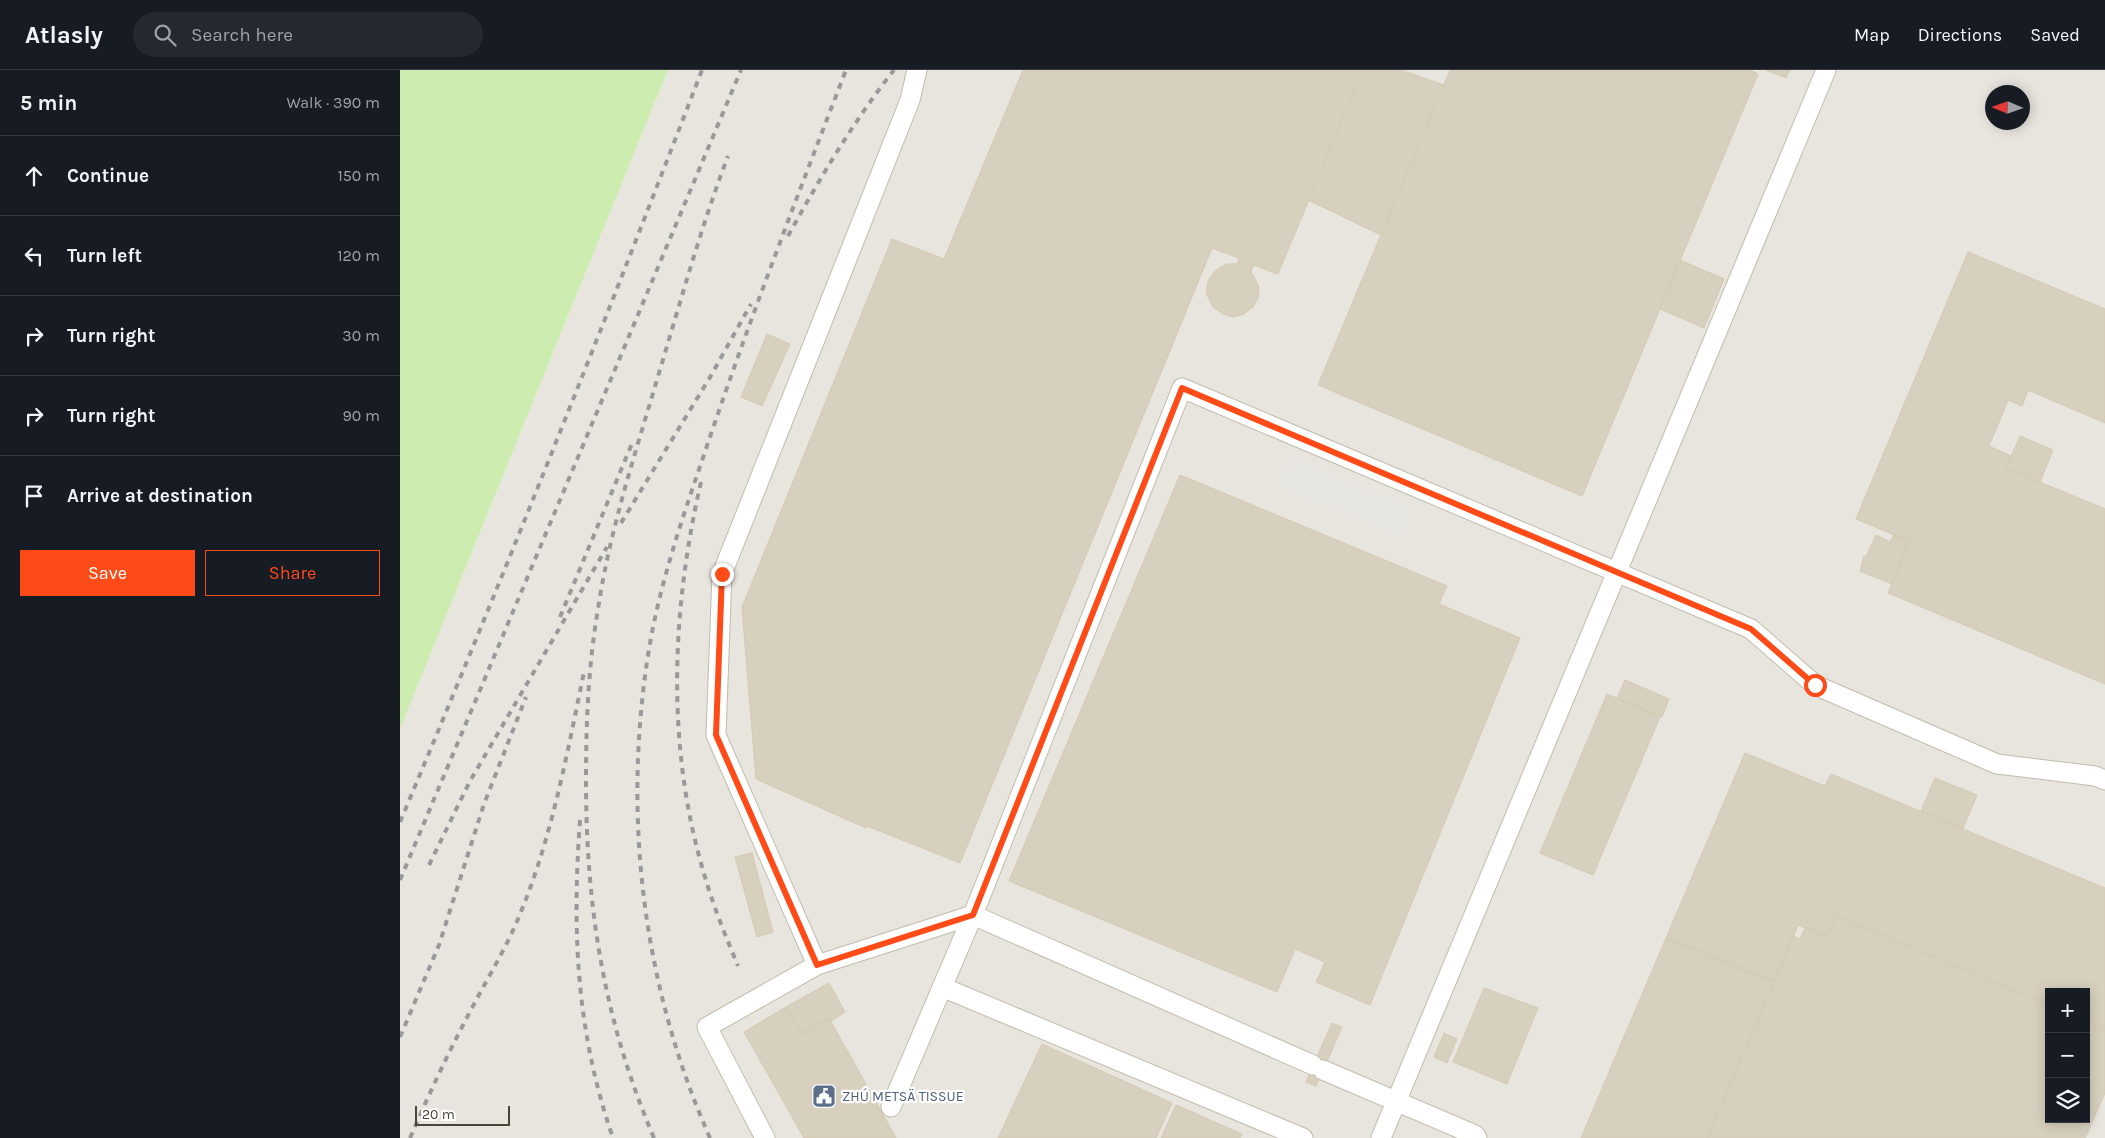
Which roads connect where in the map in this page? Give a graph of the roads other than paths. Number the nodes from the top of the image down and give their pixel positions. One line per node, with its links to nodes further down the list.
1 (918, 70): 6 (lane)
2 (1826, 70): 3 (lane)
3 (1616, 572): 4 (lane); 5 (lane); 8 (lane)
4 (2105, 780)
5 (973, 915): 6 (lane); 7 (lane); 8 (lane)
6 (817, 965): 10 (lane)
7 (942, 987): 9 (lane); 11 (lane)
8 (1396, 1102): 12 (lane); 13 (lane)
9 (891, 1107)
10 (765, 1138)
11 (1304, 1138)
12 (1381, 1138)
13 (1477, 1138)

